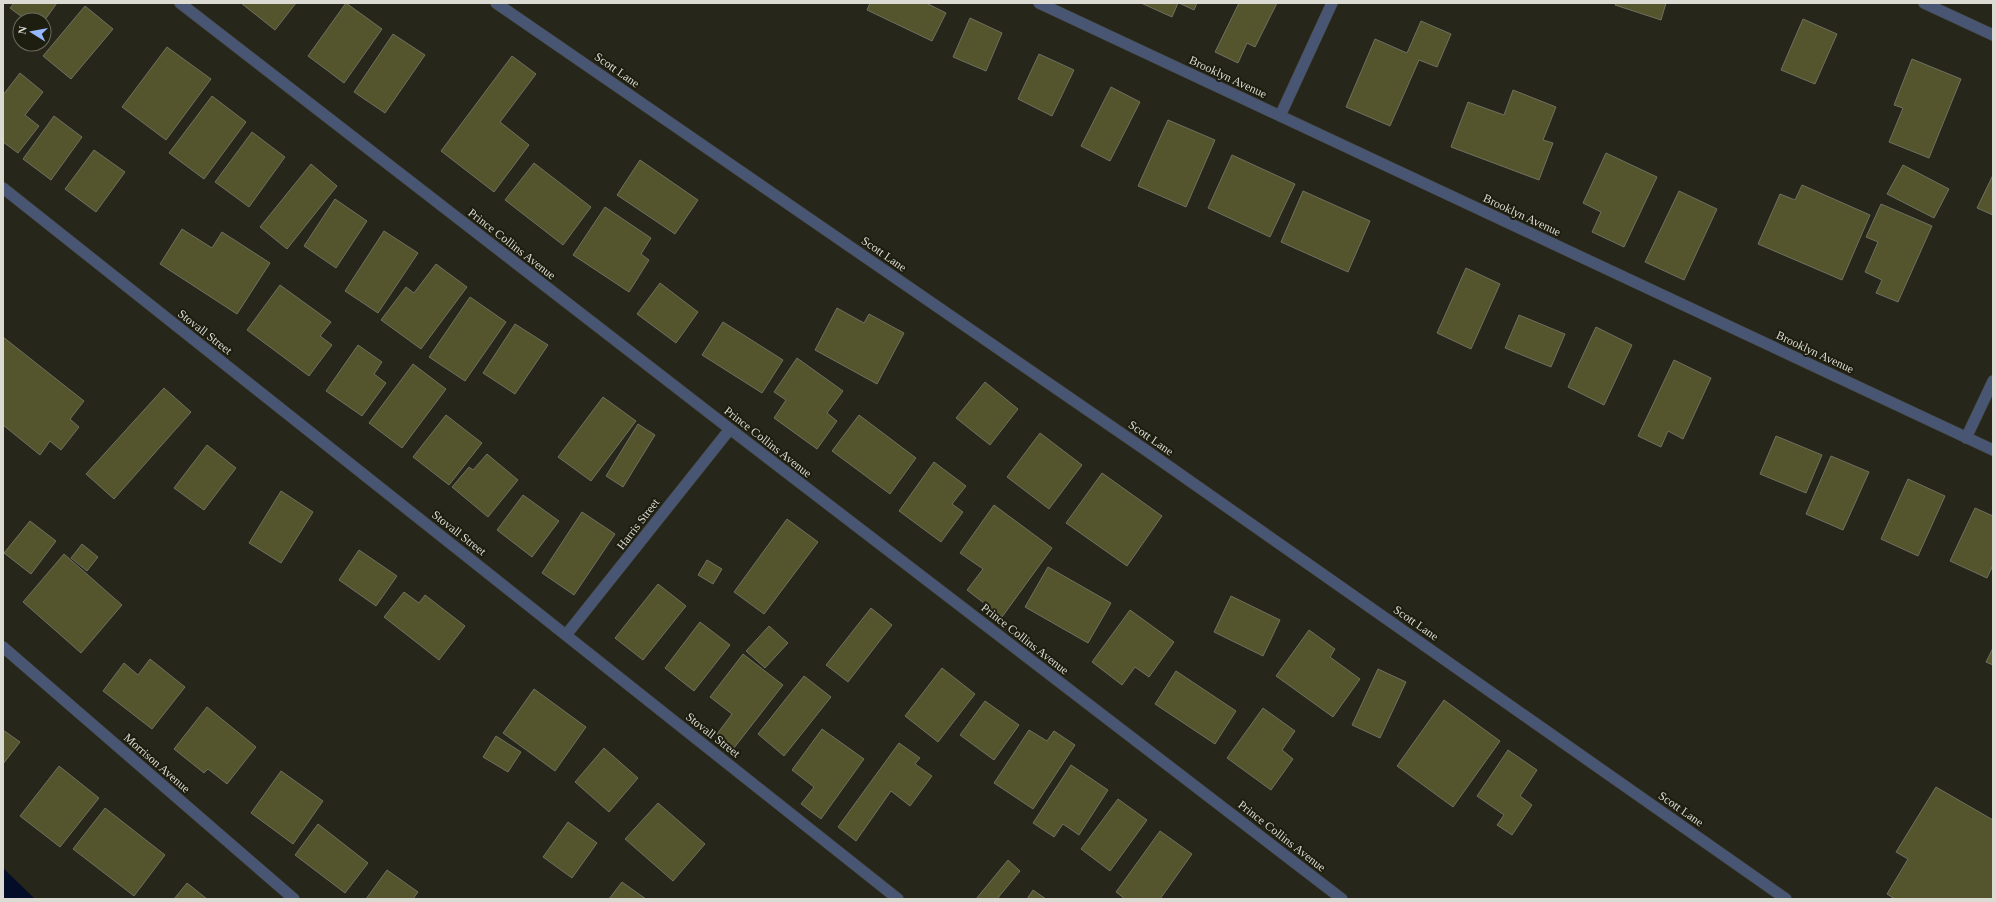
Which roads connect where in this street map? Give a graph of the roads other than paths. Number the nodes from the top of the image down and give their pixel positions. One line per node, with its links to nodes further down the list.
1 (180, 3): 10 (street, Prince Collins Avenue)
2 (496, 3): 18 (street, Scott Lane)
3 (1039, 3): 7 (street, Brooklyn Avenue)
4 (1332, 3): 7 (street)
5 (1924, 3): 6 (street)
6 (1993, 36)
7 (1280, 116): 11 (street, Brooklyn Avenue)
8 (3, 188): 13 (street, Stovall Street)
9 (1993, 381): 11 (street)
10 (730, 429): 13 (street, Harris Street); 17 (street, Prince Collins Avenue)
11 (1966, 438): 12 (street, Brooklyn Avenue)
12 (1993, 450)
13 (566, 635): 16 (street, Stovall Street)
14 (3, 647): 15 (street, Morrison Avenue)
15 (294, 899)
16 (898, 899)
17 (1342, 899)
18 (1786, 899)

